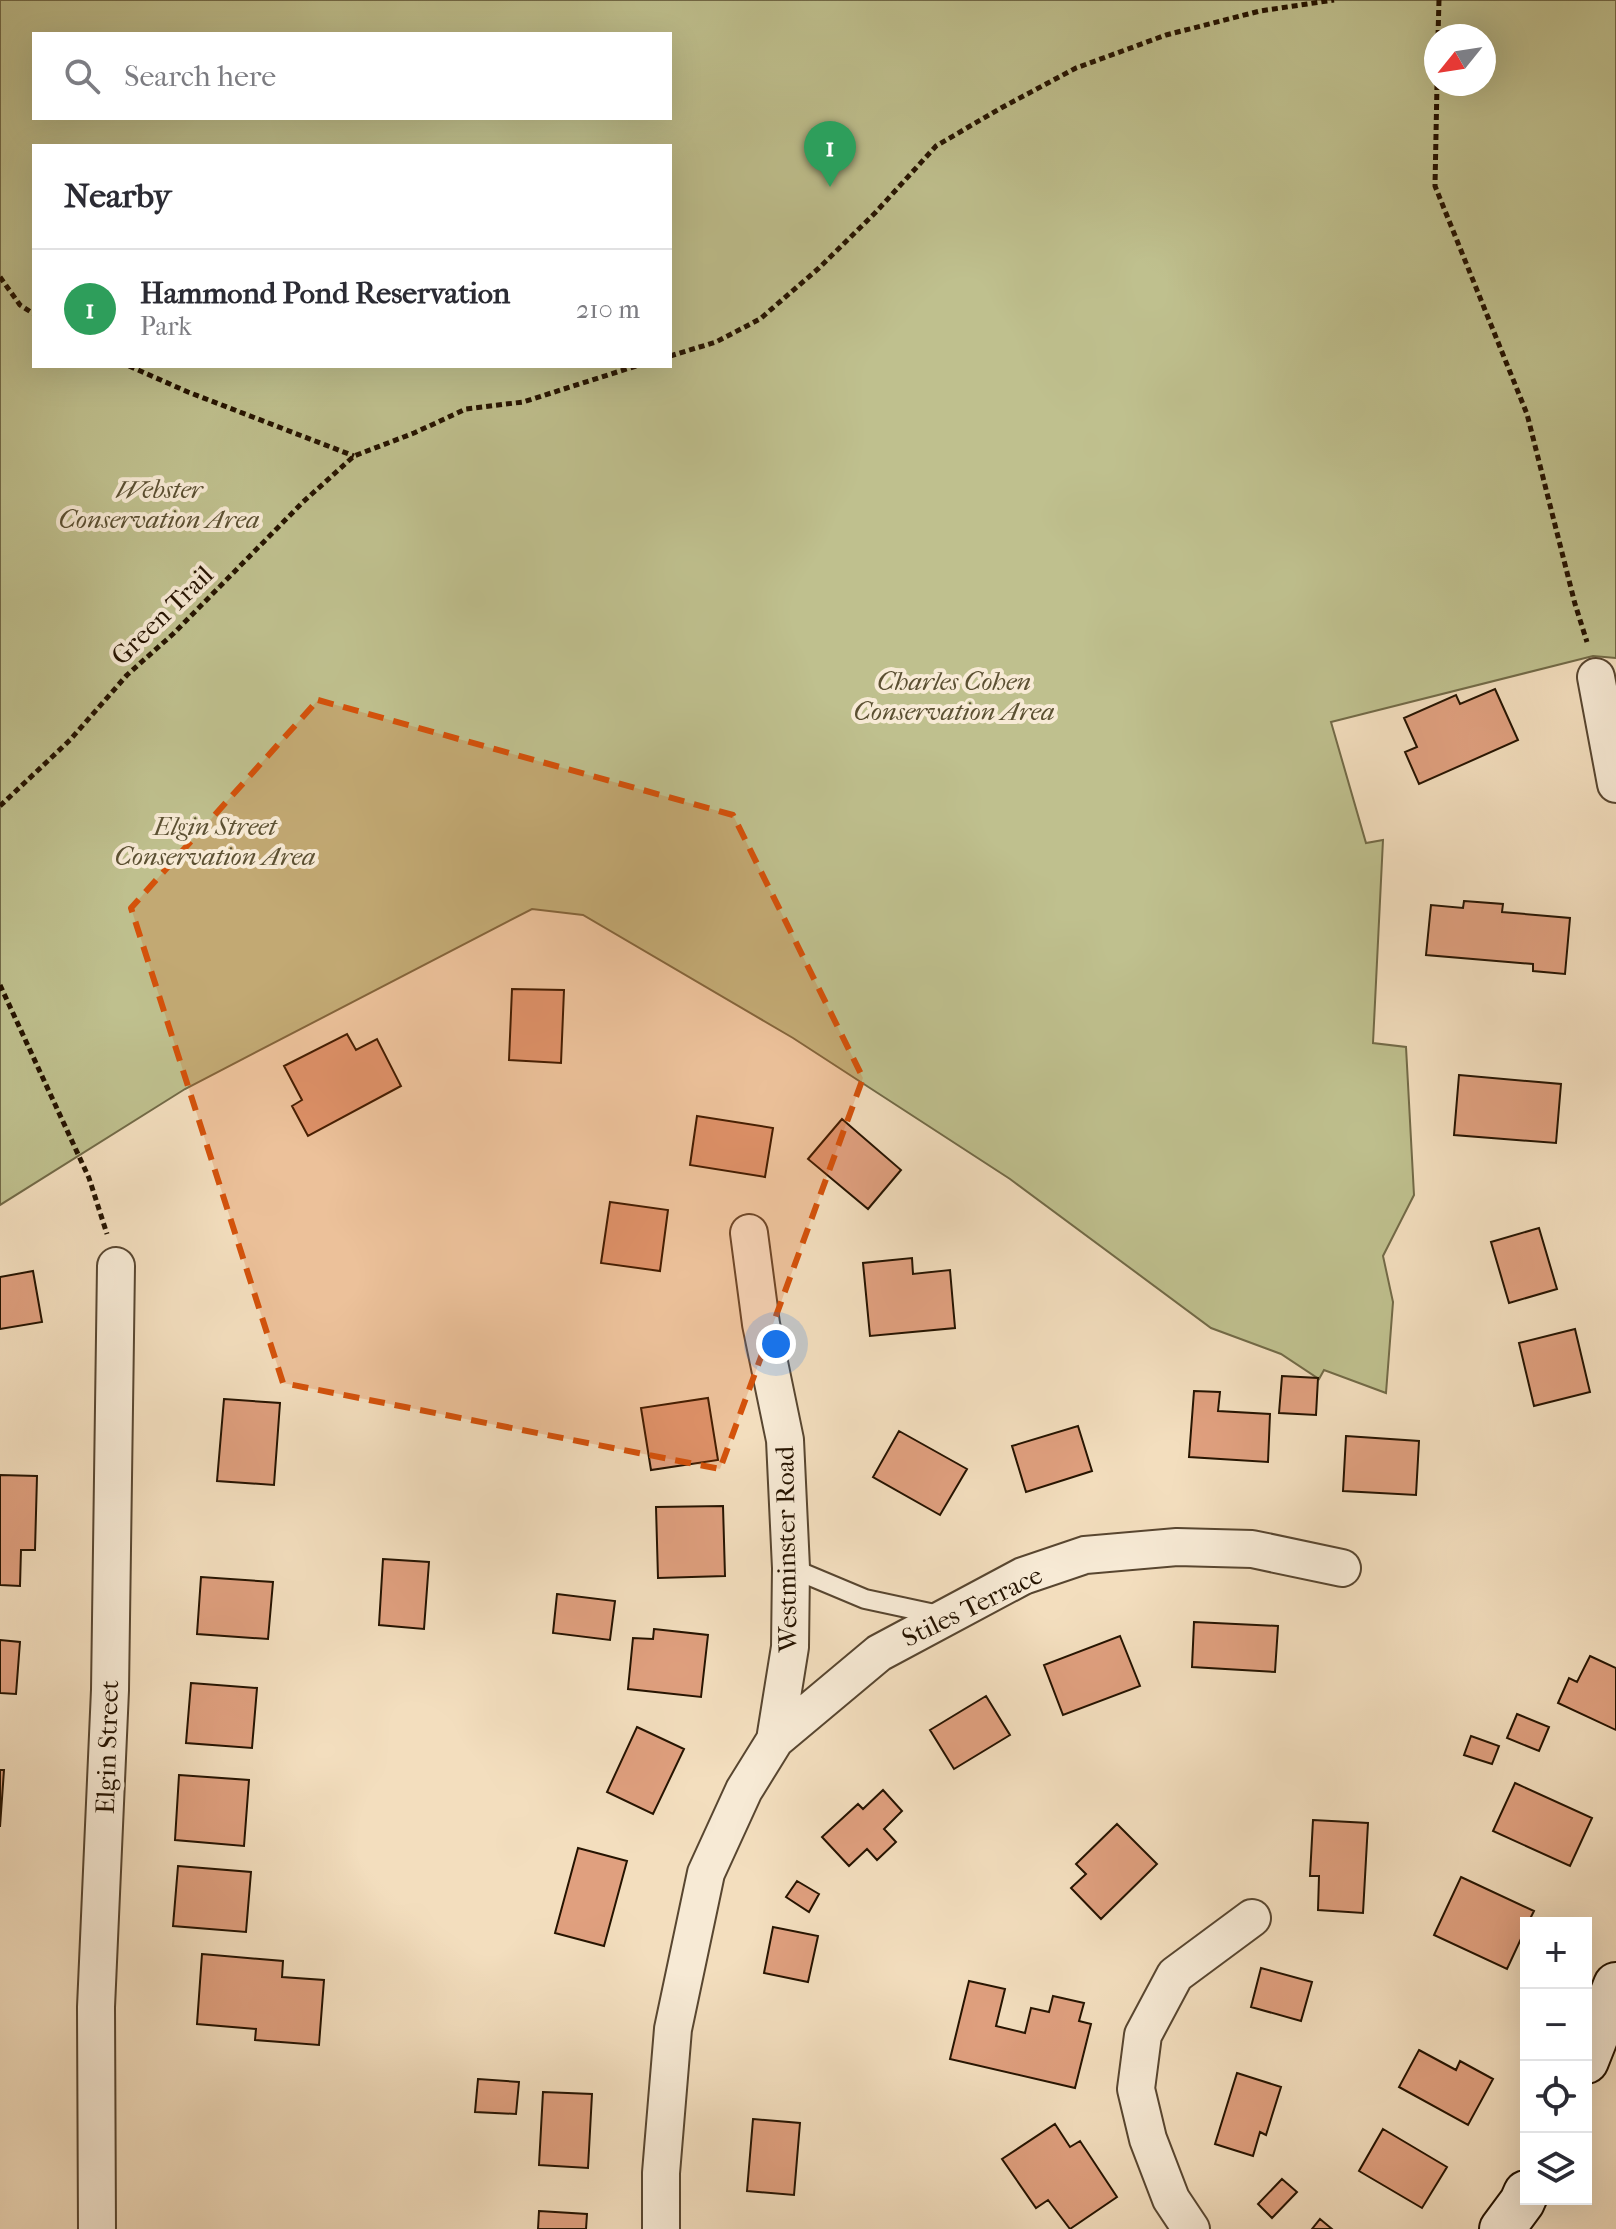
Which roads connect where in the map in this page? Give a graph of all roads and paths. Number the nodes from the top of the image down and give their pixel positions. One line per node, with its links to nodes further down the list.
1 (1334, 0): 7 (path)
2 (1439, 0): 3 (path)
3 (1438, 24)
4 (1437, 96): 11 (path)
5 (0, 277): 6 (path)
6 (32, 313)
7 (672, 355)
8 (134, 368): 10 (path)
9 (630, 368): 10 (path)
10 (354, 456): 13 (path, Green Trail)
11 (1596, 677): 12 (street)
12 (1616, 784)
13 (0, 806)
14 (0, 985): 16 (path)
15 (749, 1233): 17 (street, Westminster Road)
16 (116, 1266): 25 (street, Elgin Street)
17 (791, 1568): 19 (lane); 20 (street, Westminster Road)
18 (1342, 1568): 19 (street, Stiles Terrace)
19 (946, 1617): 20 (street, Stiles Terrace)
20 (775, 1740): 26 (street, Westminster Road)
21 (1252, 1918): 27 (street)
22 (1616, 1985): 23 (street)
23 (1592, 2046)
24 (1520, 2205): 28 (street)
25 (97, 2229)
26 (661, 2229)
27 (1191, 2229)
28 (1502, 2229)

